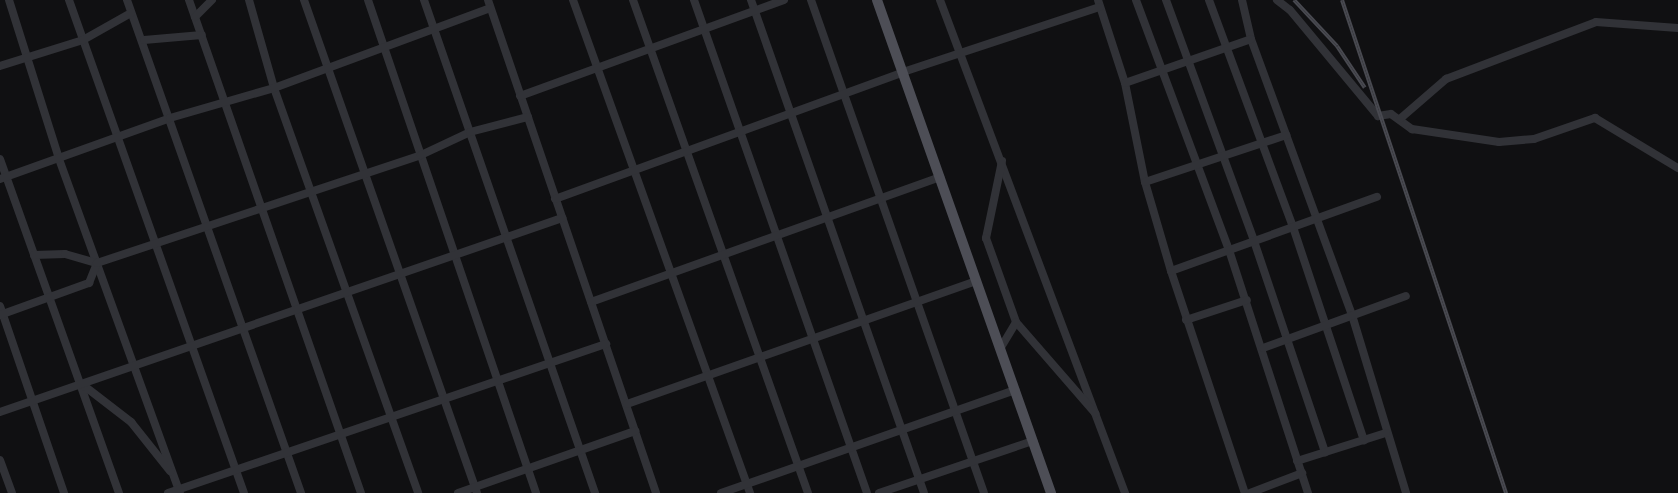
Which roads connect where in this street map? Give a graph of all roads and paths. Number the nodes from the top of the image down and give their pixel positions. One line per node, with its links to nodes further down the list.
1 (9, 0): 39 (street)
2 (69, 0): 33 (street)
3 (127, 0): 26 (street)
4 (189, 0): 27 (street)
5 (212, 0): 27 (street)
6 (249, 0): 47 (street)
7 (304, 0): 42 (street)
8 (368, 0): 35 (street)
9 (424, 0): 28 (street)
10 (573, 0): 43 (street)
11 (633, 0): 37 (street)
12 (694, 0): 30 (street)
13 (751, 0): 25 (street)
14 (784, 0): 25 (street)
15 (812, 0): 48 (street)
16 (877, 0): 45 (main road)
17 (940, 0): 38 (street)
18 (1136, 0): 44 (street)
19 (1166, 0): 40 (street)
20 (1209, 0): 36 (street)
21 (1242, 0): 32 (street)
22 (1277, 0): 54 (street)
23 (489, 4): 28 (street); 49 (street)
24 (1099, 4): 38 (street); 46 (street)
25 (755, 10): 30 (street); 51 (street)
26 (131, 13): 33 (street); 34 (street)
27 (195, 17): 31 (street)
28 (433, 26): 35 (street); 55 (street)
29 (1678, 28): 54 (street)
30 (704, 29): 37 (street); 56 (street)
31 (201, 35): 34 (street); 50 (street)
32 (1251, 39): 36 (street); 57 (street)
33 (83, 40): 39 (street); 58 (street)
34 (144, 40): 53 (street)
35 (384, 45): 42 (street); 61 (street)
36 (1226, 47): 40 (street); 59 (street)
37 (650, 48): 43 (street); 60 (street)
38 (962, 54): 45 (street); 65 (street)
39 (27, 57): 41 (street); 64 (street)
40 (1188, 61): 44 (street); 62 (street)
41 (0, 66)
42 (326, 66): 47 (street); 69 (street)
43 (596, 67): 49 (street); 68 (street)
44 (1161, 70): 46 (street); 66 (street)
45 (903, 72): 48 (street); 71 (main road)
46 (1125, 83): 72 (street)
47 (274, 88): 50 (street); 73 (street)
48 (844, 94): 51 (street); 75 (street)
49 (520, 96): 52 (street)
50 (225, 104): 53 (street); 77 (street)
51 (792, 113): 56 (street); 78 (street)
52 (528, 117): 55 (street); 76 (street)
53 (170, 118): 58 (street); 82 (street)
54 (1401, 118): 67 (street)
55 (470, 132): 61 (street); 84 (street)
56 (741, 132): 60 (street); 83 (street)
57 (1286, 135): 59 (street); 80 (street)
58 (118, 138): 64 (street); 86 (street)
59 (1261, 145): 62 (street); 81 (street)
60 (689, 150): 68 (street); 88 (street)
61 (421, 155): 69 (street); 90 (street)
62 (1221, 158): 66 (street); 85 (street)
63 (0, 159): 70 (street)
64 (59, 159): 70 (street); 91 (street)
65 (1002, 161): 108 (street); 129 (street)
66 (1196, 167): 72 (street); 87 (street)
67 (1678, 168)
68 (636, 170): 76 (street); 93 (street)
69 (367, 171): 73 (street); 94 (street)
70 (3, 177): 89 (street)
71 (940, 177): 75 (street); 95 (main road)
72 (1144, 182): 92 (street)
73 (311, 191): 77 (street); 96 (street)
74 (1377, 197): 80 (street)
75 (881, 198): 78 (street); 101 (street)
76 (555, 199): 79 (street)
77 (262, 210): 82 (street); 103 (street)
78 (830, 216): 83 (street); 106 (street)
79 (562, 218): 84 (street); 100 (street)
80 (1318, 218): 81 (street); 105 (street)
81 (1293, 227): 85 (street); 109 (street)
82 (208, 228): 86 (street); 110 (street)
83 (777, 236): 88 (street); 111 (street)
84 (507, 237): 90 (street); 118 (street)
85 (1254, 241): 87 (street); 112 (street)
86 (156, 243): 91 (street); 114 (street)
87 (1229, 250): 92 (street); 99 (street)
88 (726, 254): 93 (street); 117 (street)
89 (34, 255): 91 (street); 98 (street)
90 (456, 257): 94 (street); 121 (street)
91 (97, 263): 98 (street); 119 (street)
92 (1171, 271): 107 (street)
93 (674, 273): 100 (street); 120 (street)
94 (400, 275): 96 (street); 124 (street)
95 (976, 281): 101 (street); 116 (main road)
96 (347, 294): 103 (street); 130 (street)
97 (1406, 296): 105 (street)
98 (51, 299): 104 (street); 122 (street)
99 (1246, 300): 107 (street); 115 (street)
100 (591, 302): 113 (street)
101 (917, 302): 106 (street); 127 (street)
102 (0, 306): 104 (street)
103 (296, 308): 110 (street); 134 (street)
104 (2, 315): 125 (street)
105 (1352, 315): 109 (street); 133 (street)
106 (866, 320): 111 (street); 131 (street)
107 (1186, 320): 174 (street)
108 (1016, 322): 116 (street); 129 (street)
109 (1328, 324): 112 (street); 135 (street)
110 (242, 328): 114 (street); 139 (street)
111 (813, 339): 117 (street); 137 (street)
112 (1288, 339): 115 (street); 140 (street)
113 (606, 344): 118 (street); 126 (street)
114 (192, 345): 119 (street); 146 (street)
115 (1263, 348): 143 (street)
116 (1000, 349): 123 (main road)
117 (760, 357): 120 (street); 144 (street)
118 (550, 363): 121 (street); 138 (street)
119 (134, 367): 122 (street); 148 (street)
120 (710, 375): 126 (street); 150 (street)
121 (498, 380): 124 (street); 145 (street)
122 (82, 384): 125 (street); 148 (street); 155 (street)
123 (1015, 390): 127 (street); 136 (main road)
124 (444, 399): 130 (street); 151 (street)
125 (34, 403): 128 (street); 154 (street)
126 (627, 404): 132 (street)
127 (955, 411): 131 (street); 142 (street)
128 (0, 412)
129 (1098, 416): 173 (street)
130 (391, 417): 134 (street); 160 (street)
131 (903, 429): 137 (street); 149 (street)
132 (635, 431): 138 (street); 164 (street)
133 (1386, 433): 135 (street); 177 (street)
134 (340, 434): 139 (street); 159 (street)
135 (1364, 440): 140 (street)
136 (1033, 441): 142 (street); 172 (main road)
137 (852, 447): 144 (street); 168 (street)
138 (580, 450): 145 (street); 163 (street)
139 (285, 451): 146 (street); 158 (street)
140 (1325, 452): 143 (street)
141 (0, 460): 153 (street)
142 (973, 461): 149 (street); 171 (street)
143 (1297, 461): 147 (street)
144 (799, 466): 150 (street); 167 (street)
145 (528, 468): 151 (street); 162 (street)
146 (236, 470): 152 (street); 157 (street)
147 (1302, 473): 175 (street); 176 (street)
148 (174, 475): 152 (street)
149 (919, 479): 169 (street); 170 (street)
150 (747, 484): 165 (street); 166 (street)
151 (476, 490): 161 (street)
152 (180, 491): 156 (street)
153 (12, 493)
154 (64, 493)
155 (119, 493)
156 (168, 493)
157 (244, 493)
158 (301, 493)
159 (361, 493)
160 (418, 493)
161 (458, 493)
162 (536, 493)
163 (595, 493)
164 (656, 493)
165 (721, 493)
166 (750, 493)
167 (808, 493)
168 (867, 493)
169 (879, 493)
170 (924, 493)
171 (984, 493)
172 (1051, 493)
173 (1125, 493)
174 (1245, 493)
175 (1250, 493)
176 (1308, 493)
177 (1406, 493)

